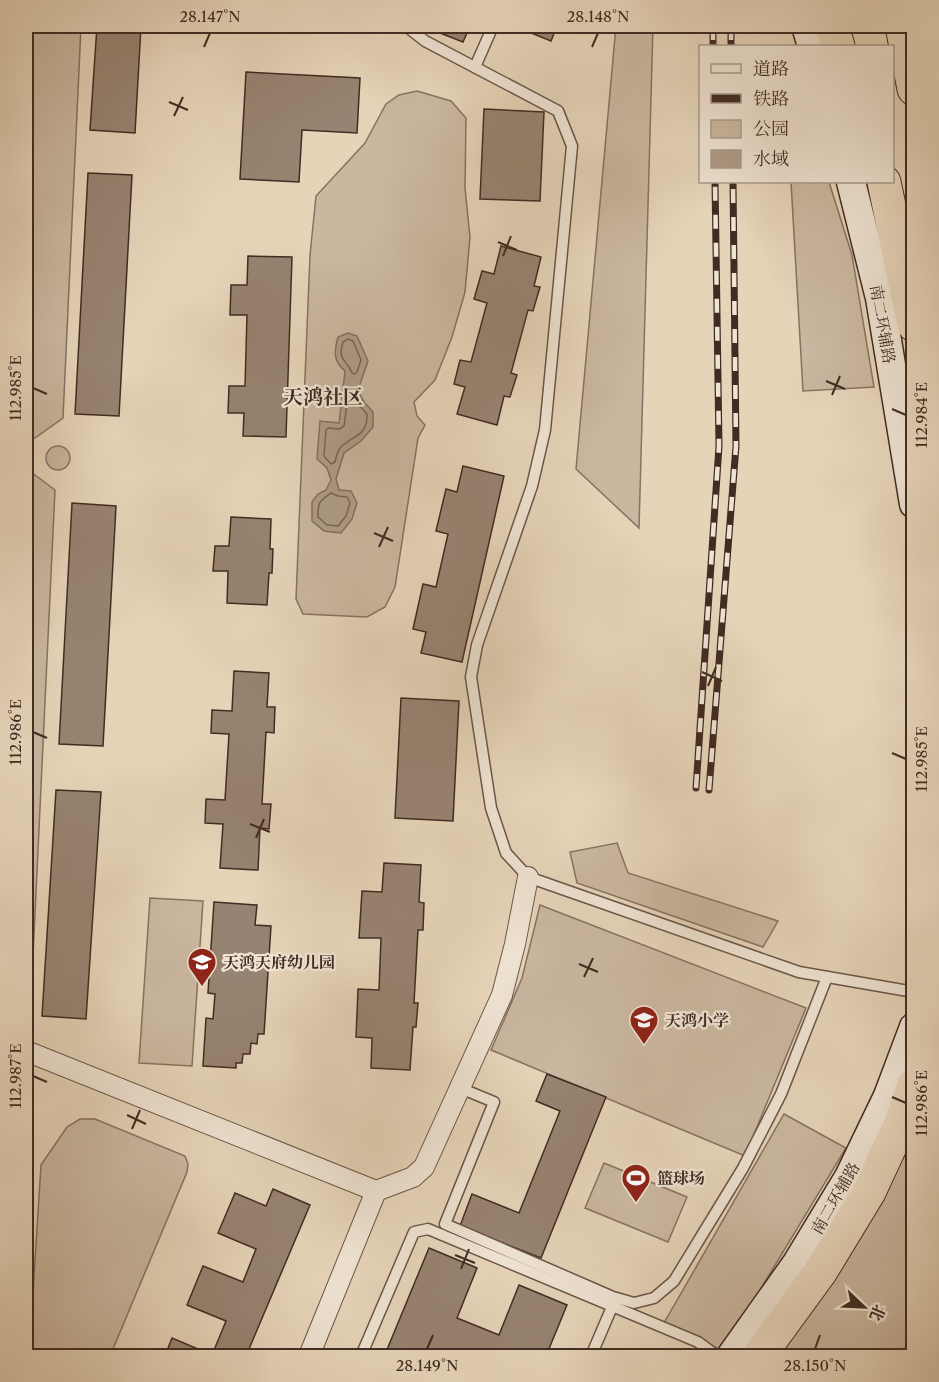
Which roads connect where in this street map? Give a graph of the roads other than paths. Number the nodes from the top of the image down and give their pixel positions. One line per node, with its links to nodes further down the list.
1 (406, 26): 10 (lane)
2 (492, 26): 10 (lane)
3 (806, 26): 7 (street)
4 (832, 26): 8 (highway)
5 (854, 26): 9 (highway)
6 (902, 26): 11 (highway)
7 (812, 45)
8 (838, 45)
9 (857, 45)
10 (475, 67): 16 (lane)
11 (914, 89)
12 (851, 183): 15 (street, 南二环辅路)
13 (882, 183): 14 (highway)
14 (914, 325)
15 (914, 504)
16 (528, 877): 17 (lane); 22 (street)
17 (827, 977): 18 (lane); 22 (lane)
18 (914, 992)
19 (914, 1027): 29 (street, 南二环辅路)
20 (26, 1051): 23 (street)
21 (914, 1085): 30 (highway)
22 (460, 1088): 23 (street)
23 (376, 1191): 25 (street)
24 (612, 1307): 26 (lane); 27 (lane); 28 (lane)
25 (309, 1356)
26 (361, 1356)
27 (591, 1356)
28 (717, 1356)
29 (731, 1356)
30 (759, 1356)

